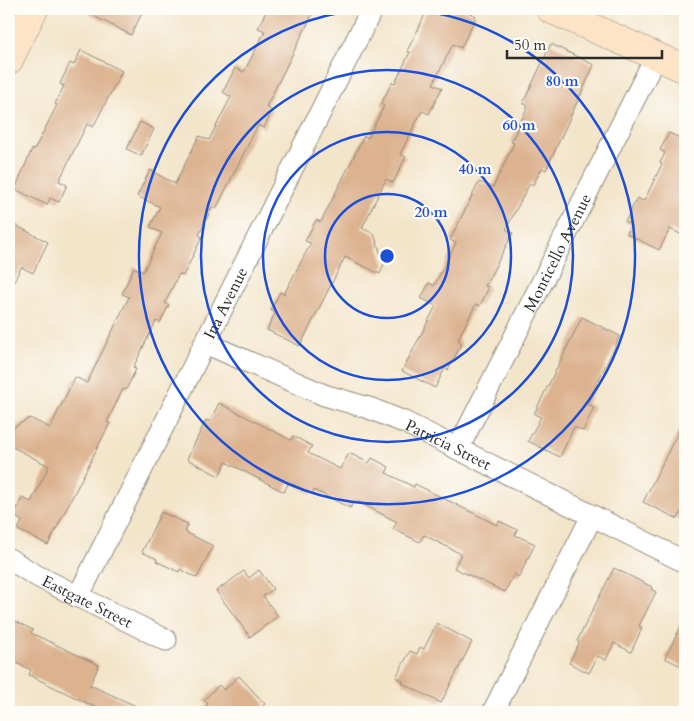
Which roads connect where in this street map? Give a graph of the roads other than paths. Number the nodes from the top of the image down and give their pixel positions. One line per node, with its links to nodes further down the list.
1 (34, 9): 5 (street)
2 (372, 9): 7 (street, Ina Avenue)
3 (550, 9): 4 (street)
4 (656, 56): 6 (street); 8 (street, Monticello Avenue)
5 (9, 60)
6 (685, 69)
7 (205, 343): 8 (street, Patricia Street); 12 (street, Ina Avenue)
8 (458, 449): 9 (street, Patricia Street)
9 (592, 516): 11 (street, Patricia Street); 14 (street)
10 (9, 559): 12 (street, Eastgate Street)
11 (685, 562)
12 (78, 597): 13 (street, Eastgate Street)
13 (166, 640)
14 (493, 712)

